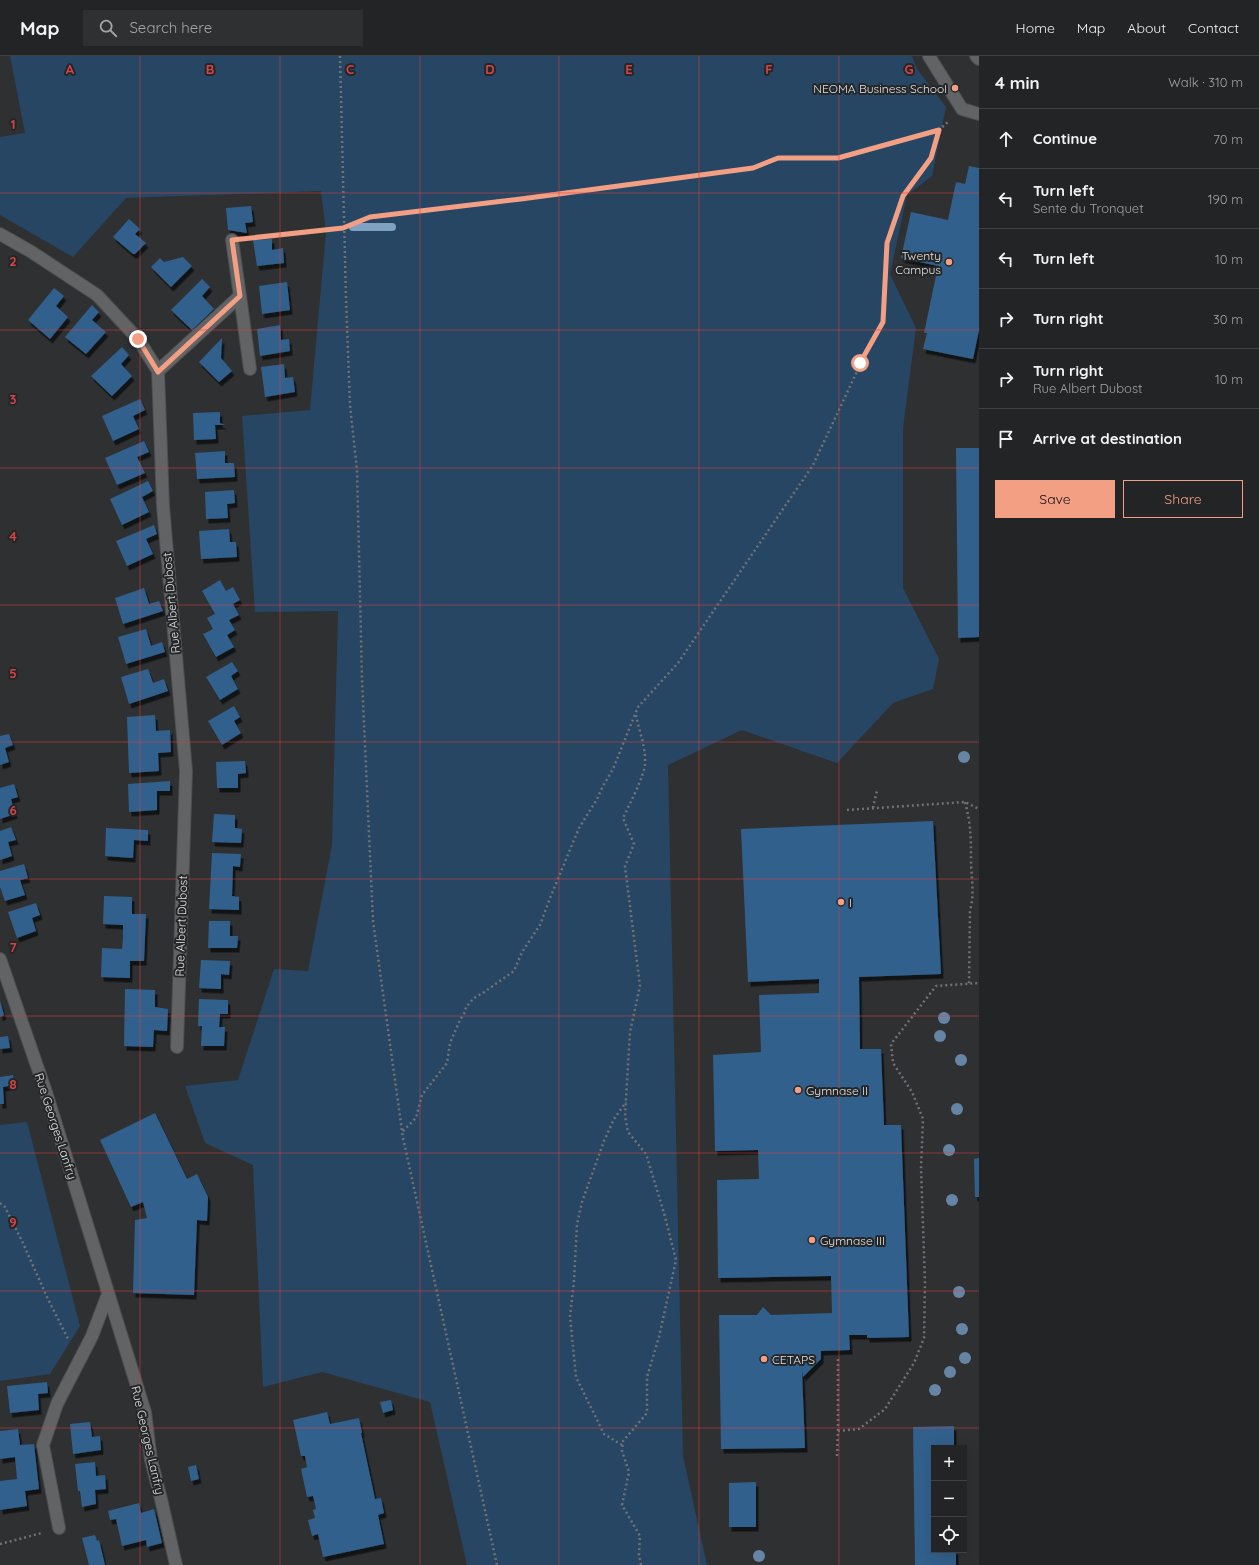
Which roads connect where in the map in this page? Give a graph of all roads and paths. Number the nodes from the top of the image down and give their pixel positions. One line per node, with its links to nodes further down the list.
1 (340, 56): 8 (path)
2 (929, 56): 5 (street)
3 (976, 56): 4 (street)
4 (979, 59)
5 (962, 109): 6 (street); 7 (path)
6 (979, 114)
7 (939, 130): 8 (path); 14 (path)
8 (343, 228): 10 (path); 25 (path)
9 (0, 234): 13 (street, Rue Albert Dubost)
10 (232, 240): 11 (street)
11 (240, 296): 12 (street); 13 (street)
12 (250, 369)
13 (158, 372): 23 (street, Rue Albert Dubost)
14 (636, 715): 24 (path); 25 (path)
15 (877, 790): 17 (path)
16 (965, 802): 17 (path); 18 (path); 22 (path)
17 (873, 808): 19 (path)
18 (979, 808)
19 (847, 810)
20 (0, 959): 27 (street, Rue Georges Lanfry)
21 (979, 983): 22 (path)
22 (968, 984): 30 (path)
23 (177, 1047)
24 (627, 1102): 31 (path); 31 (path)
25 (403, 1131): 36 (path)
26 (0, 1203): 29 (path)
27 (108, 1294): 29 (street); 35 (street, Rue Georges Lanfry)
28 (838, 1357): 30 (path)
29 (79, 1361): 33 (street)
30 (838, 1431): 32 (path)
31 (622, 1445): 37 (path)
32 (837, 1456)
33 (60, 1528): 34 (path)
34 (0, 1544)
35 (176, 1565)
36 (497, 1565)
37 (641, 1565)

